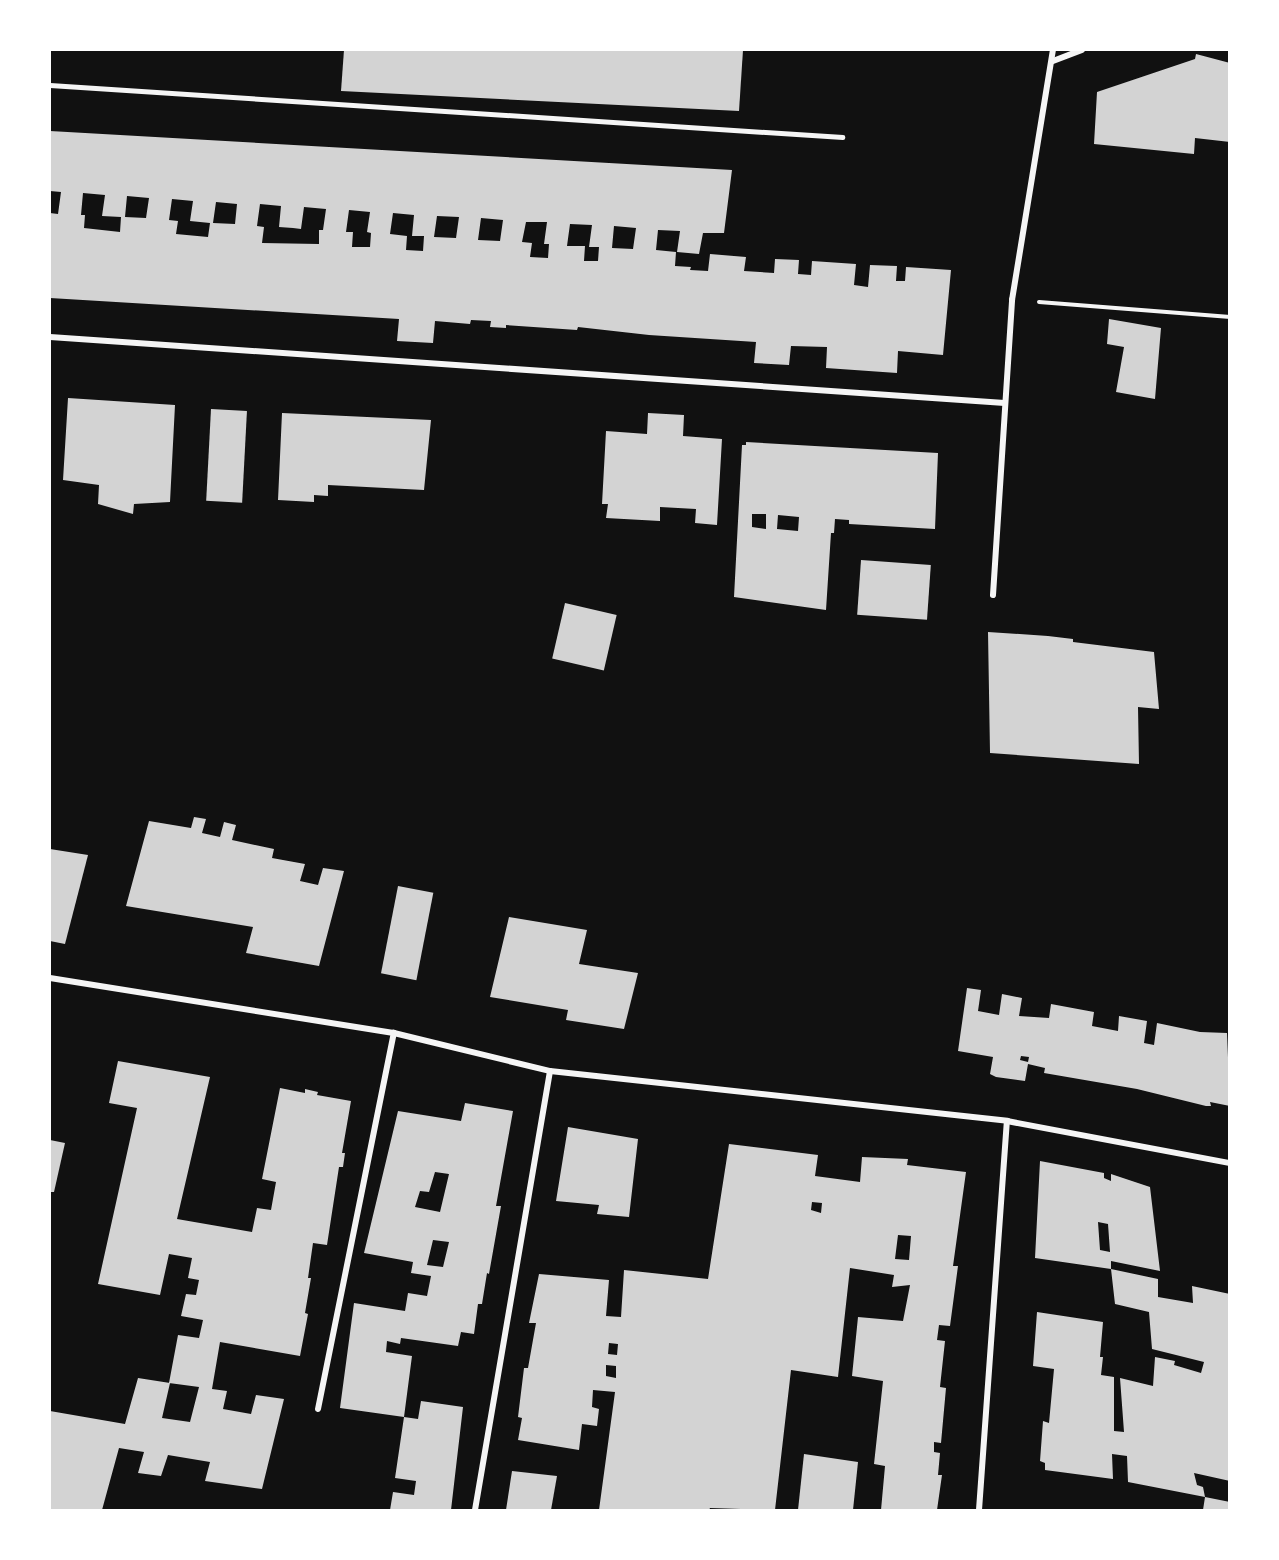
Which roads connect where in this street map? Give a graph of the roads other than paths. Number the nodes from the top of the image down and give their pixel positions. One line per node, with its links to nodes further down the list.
1 (1053, 50): 3 (street)
2 (1082, 50): 3 (street)
3 (1053, 61): 7 (street)
4 (50, 85): 5 (lane)
5 (842, 137)
6 (50, 337): 7 (street)
7 (1005, 403): 8 (street)
8 (993, 595)
9 (50, 978): 10 (street)
10 (394, 1033): 11 (street); 14 (street)
11 (550, 1071): 12 (street); 15 (street)
12 (1007, 1121): 13 (street); 16 (street)
13 (1230, 1163)
14 (318, 1409)
15 (475, 1510)
16 (979, 1510)

